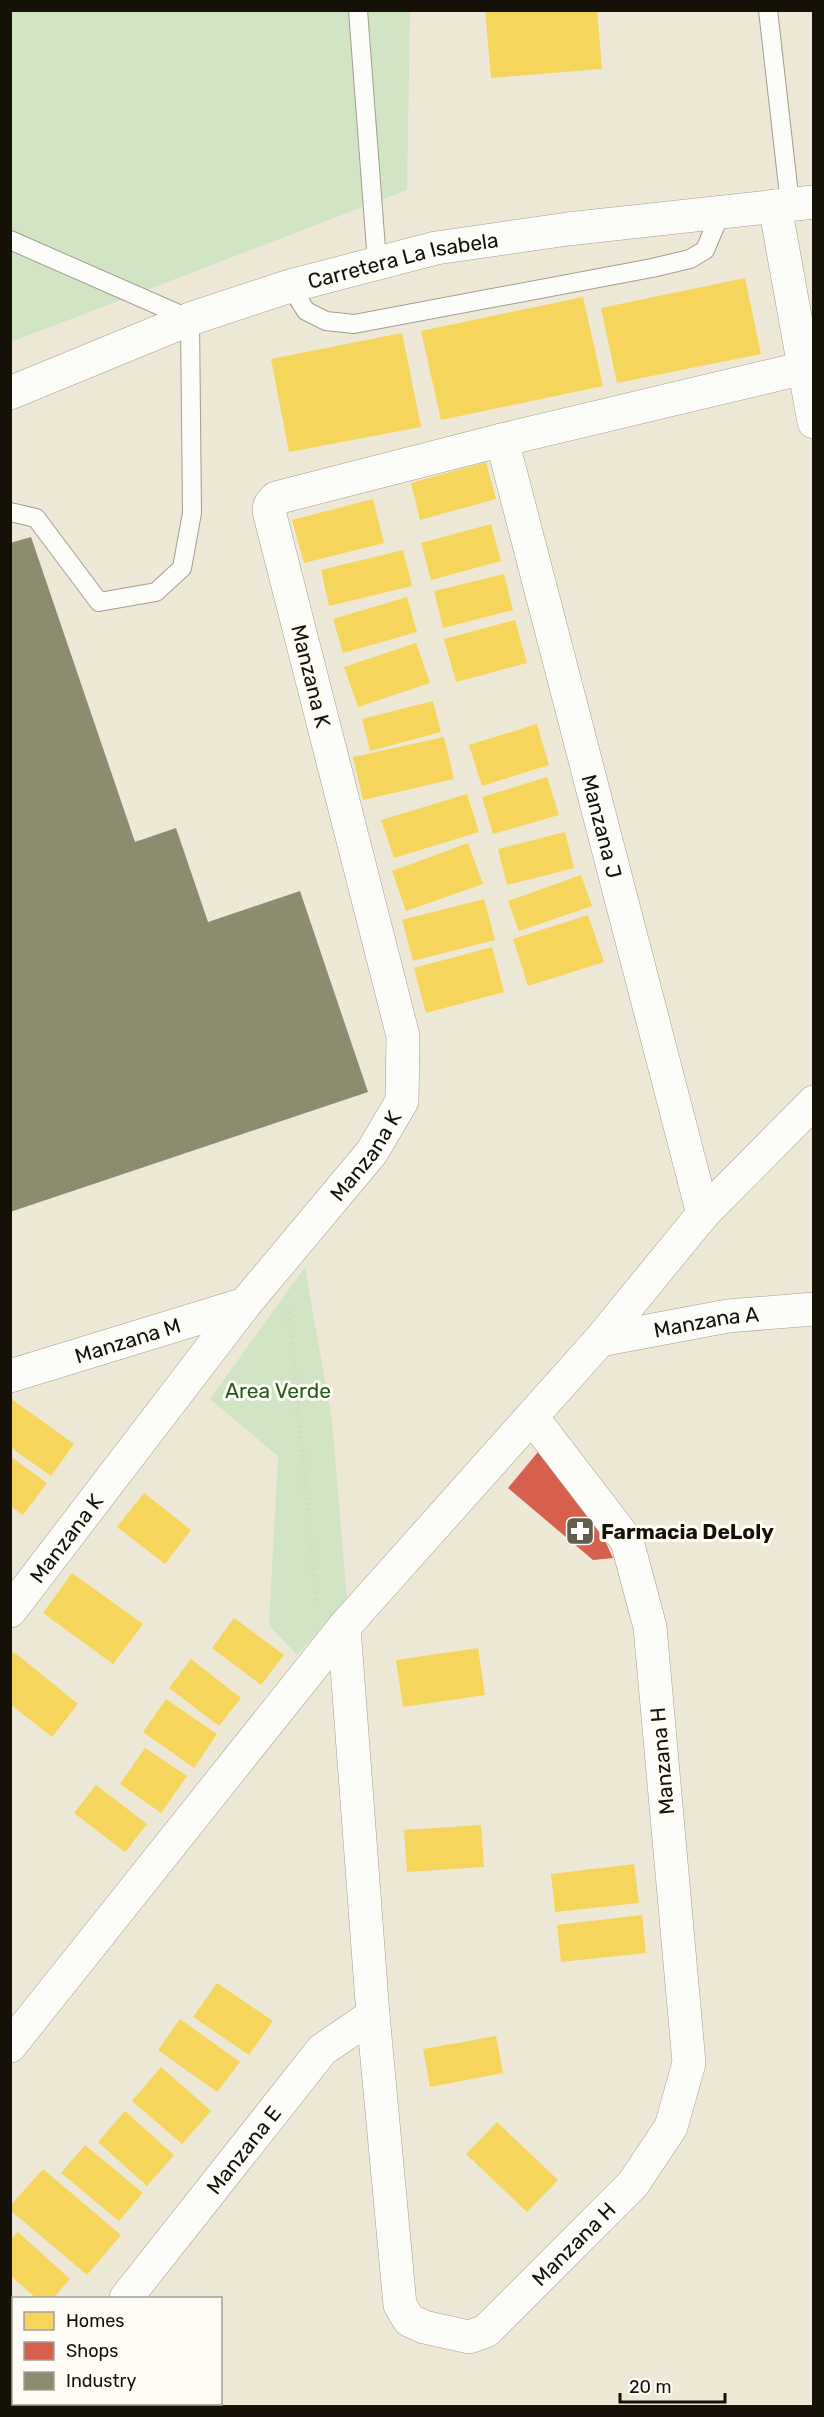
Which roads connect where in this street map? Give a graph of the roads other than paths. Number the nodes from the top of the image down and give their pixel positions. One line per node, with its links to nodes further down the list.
1 (358, 10): 6 (lane)
2 (768, 10): 3 (lane)
3 (793, 204): 4 (street, Carretera La Isabela); 9 (street)
4 (721, 212): 6 (street, Carretera La Isabela); 7 (lane)
5 (10, 240): 8 (lane)
6 (377, 262): 7 (street, Carretera La Isabela)
7 (290, 286): 8 (street, Carretera La Isabela)
8 (190, 319): 10 (street, Carretera La Isabela); 13 (lane)
9 (804, 368): 11 (street); 12 (street)
10 (10, 393)
11 (813, 422)
12 (502, 440): 15 (street, Manzana J); 16 (street, Manzana K)
13 (10, 512)
14 (813, 1102): 15 (street)
15 (703, 1214): 18 (street)
16 (245, 1304): 19 (street, Manzana M); 21 (street, Manzana K)
17 (813, 1309): 18 (street, Manzana A)
18 (600, 1341): 20 (street)
19 (10, 1376)
20 (532, 1417): 22 (street); 23 (street, Manzana H)
21 (10, 1611)
22 (344, 1627): 23 (street, Manzana H); 24 (street)
23 (373, 2015): 25 (street, Manzana E)
24 (10, 2046)
25 (127, 2297)

